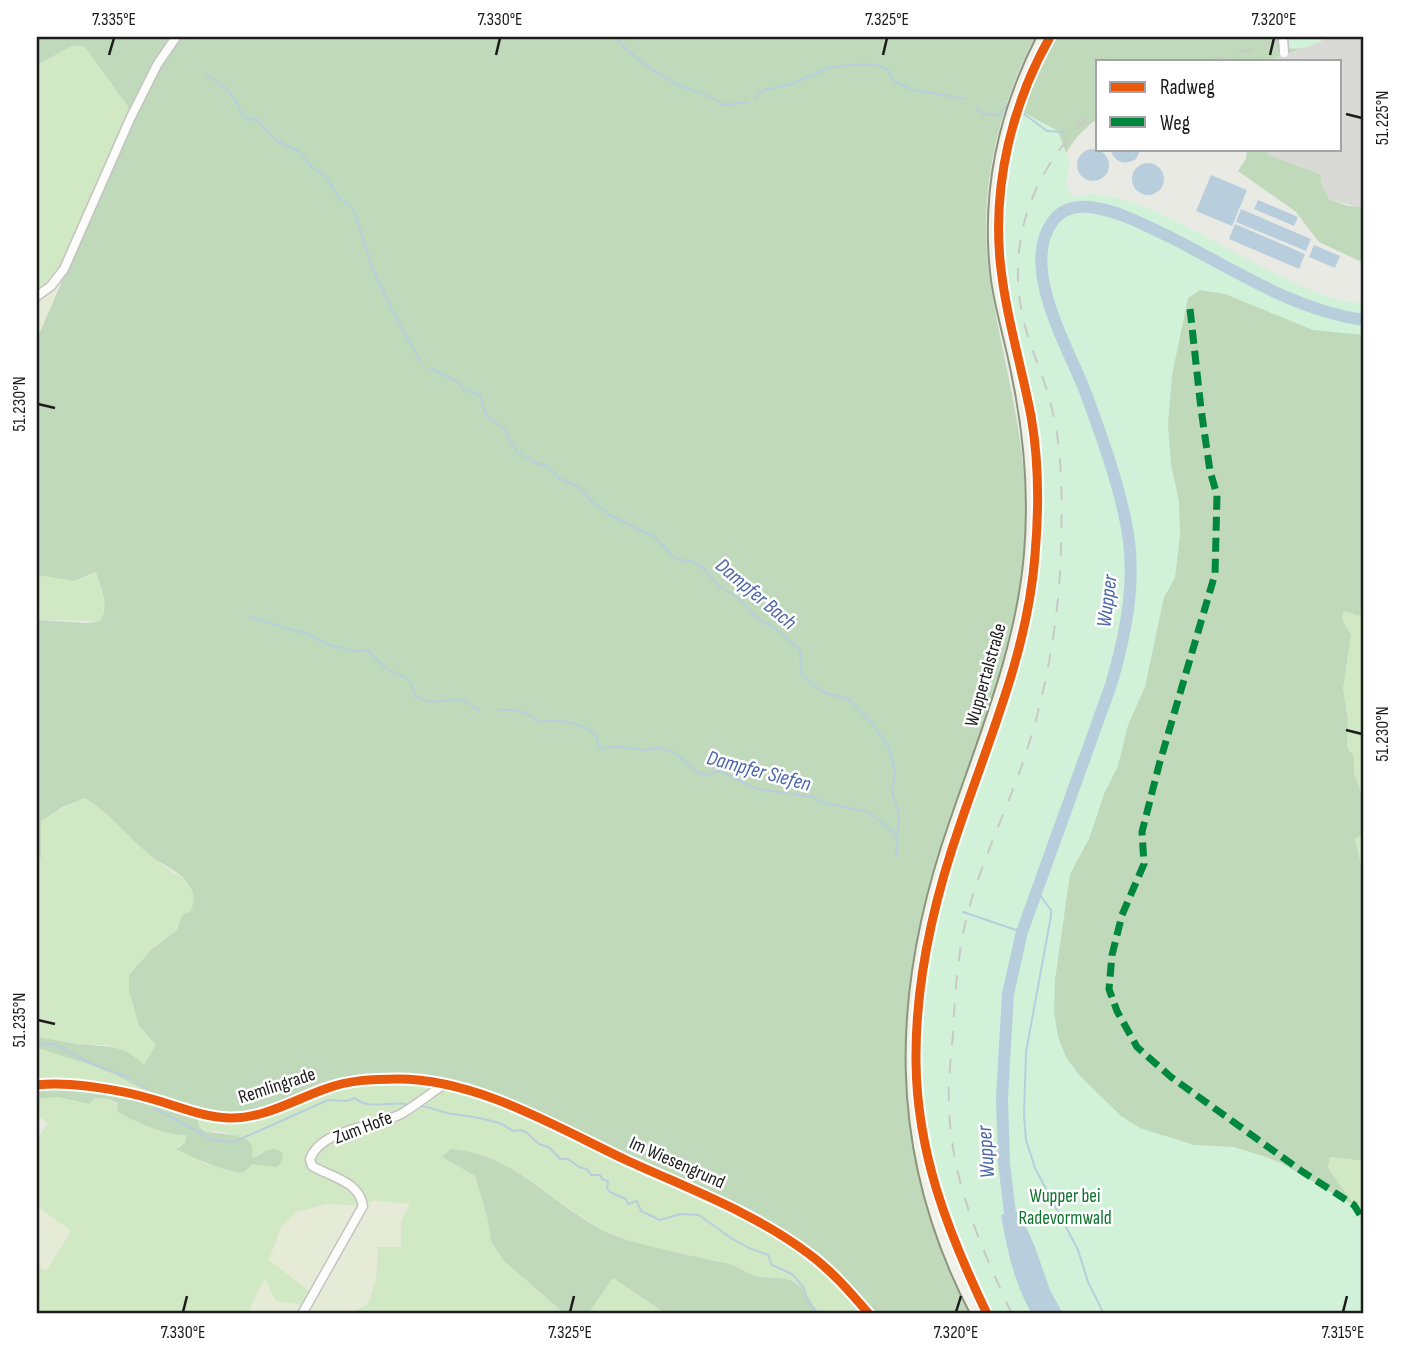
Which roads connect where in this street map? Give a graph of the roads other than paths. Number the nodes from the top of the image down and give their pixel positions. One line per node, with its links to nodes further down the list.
1 (176, 37): 5 (street)
2 (1043, 37): 10 (main road, Wuppertalstraße)
3 (1283, 37): 4 (street, bridge)
4 (1284, 54)
5 (37, 296)
6 (446, 1083): 7 (street, Remlingrade); 8 (street, Zum Hofe); 9 (street, Im Wiesengrund)
7 (37, 1085)
8 (302, 1314)
9 (869, 1314)
10 (977, 1314)

